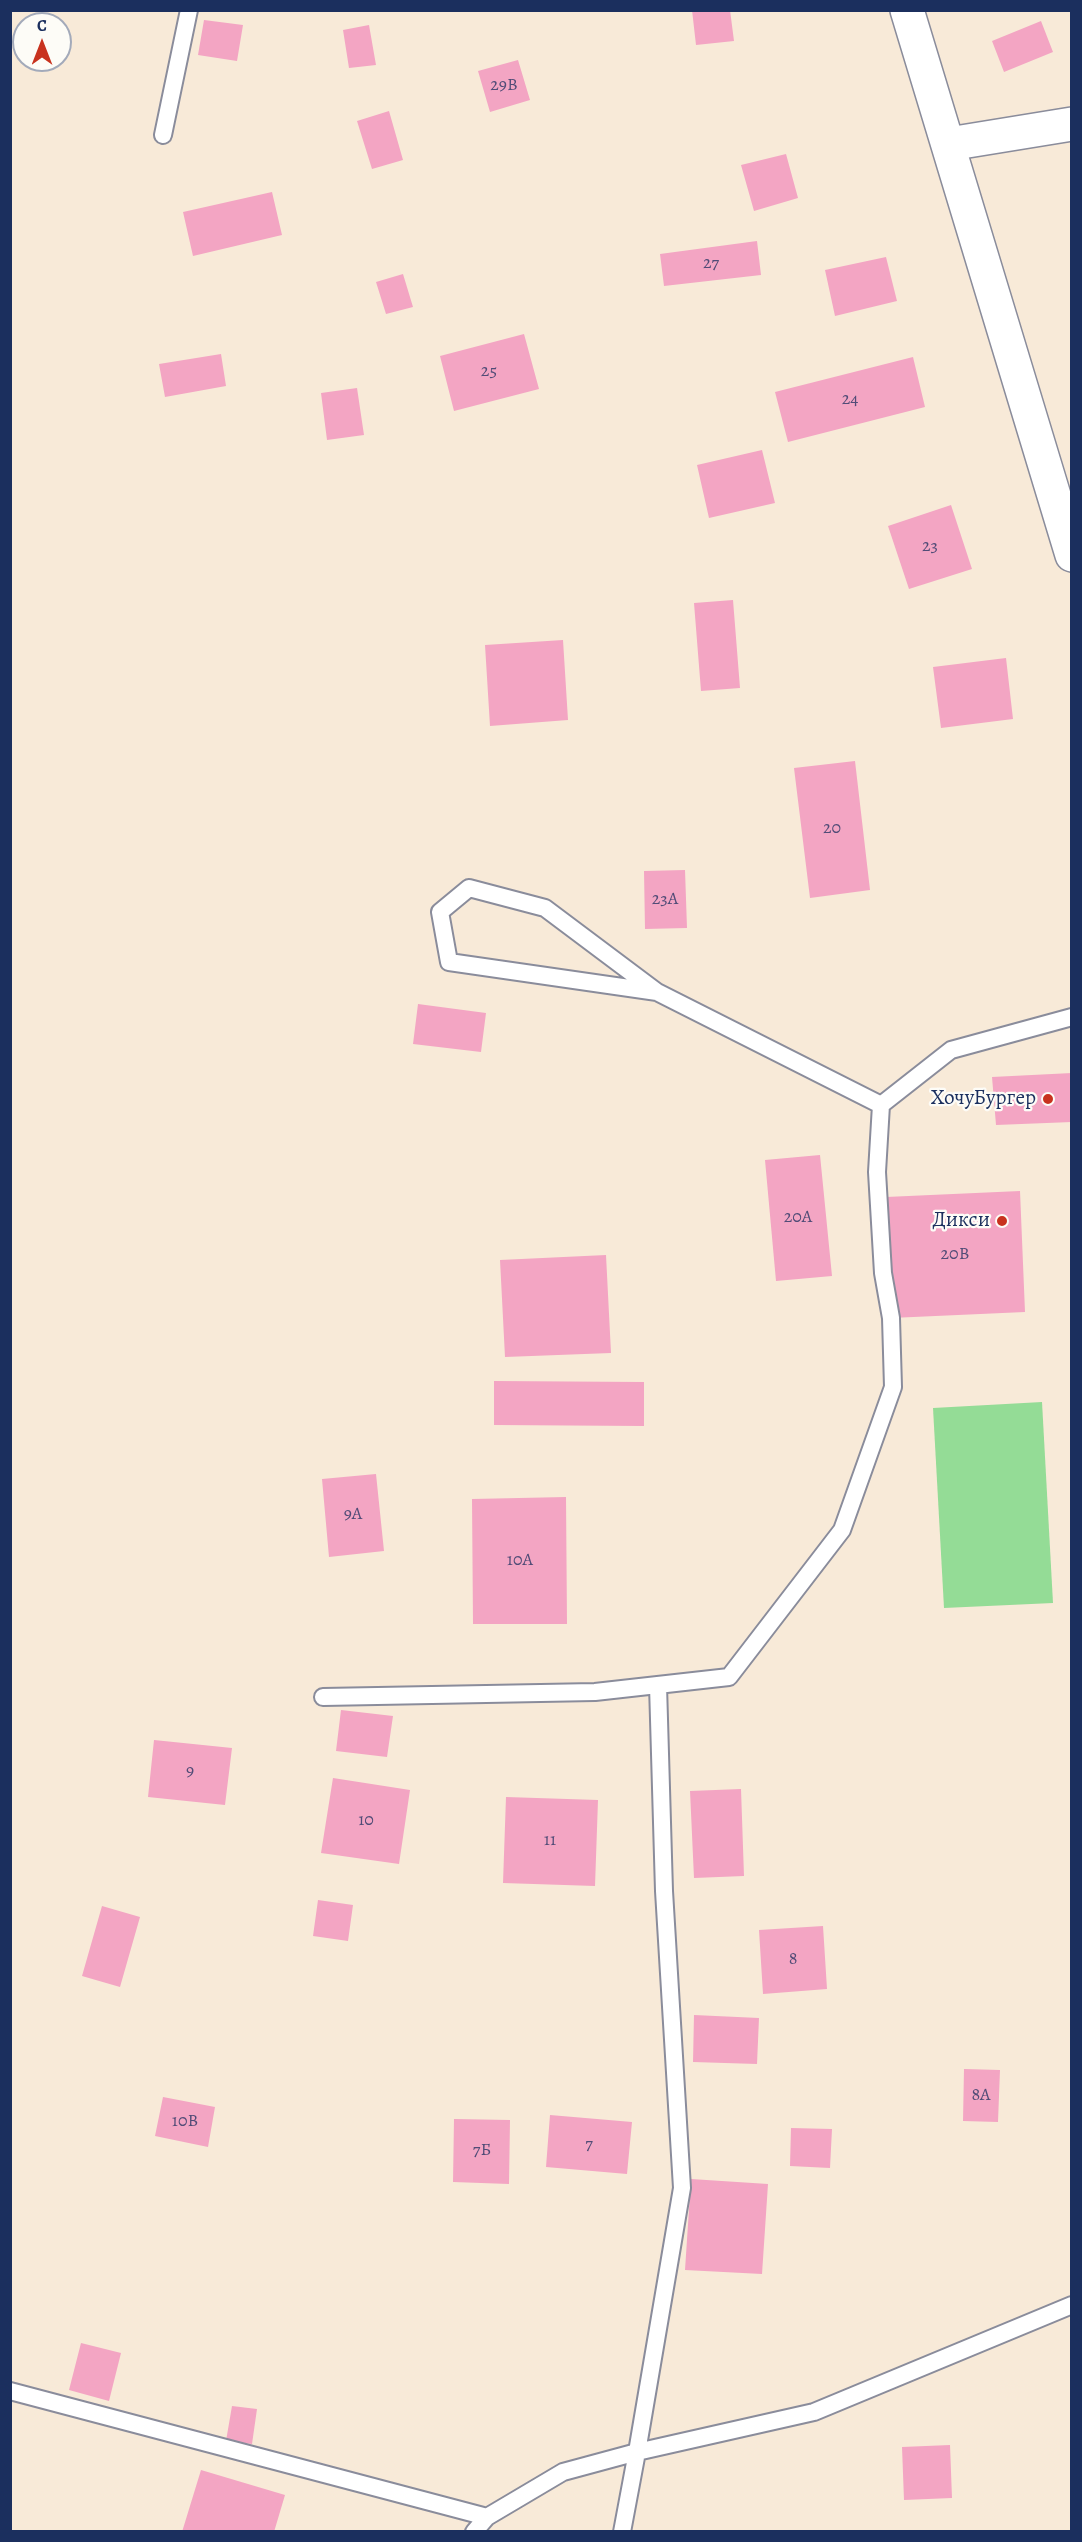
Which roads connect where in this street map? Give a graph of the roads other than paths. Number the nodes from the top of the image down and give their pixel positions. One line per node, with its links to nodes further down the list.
1 (189, 10): 4 (lane)
2 (907, 10): 5 (street)
3 (1071, 124): 5 (street)
4 (163, 135)
5 (948, 144): 6 (street)
6 (1071, 555)
7 (657, 992): 7 (lane); 9 (lane)
8 (1071, 1017): 9 (lane)
9 (882, 1105): 10 (lane)
10 (658, 1685): 11 (lane); 14 (lane)
11 (323, 1697)
12 (1071, 2305): 14 (lane)
13 (10, 2391): 15 (lane)
14 (637, 2452): 15 (lane); 17 (lane)
15 (487, 2517): 16 (lane)
16 (474, 2532)
17 (622, 2532)

